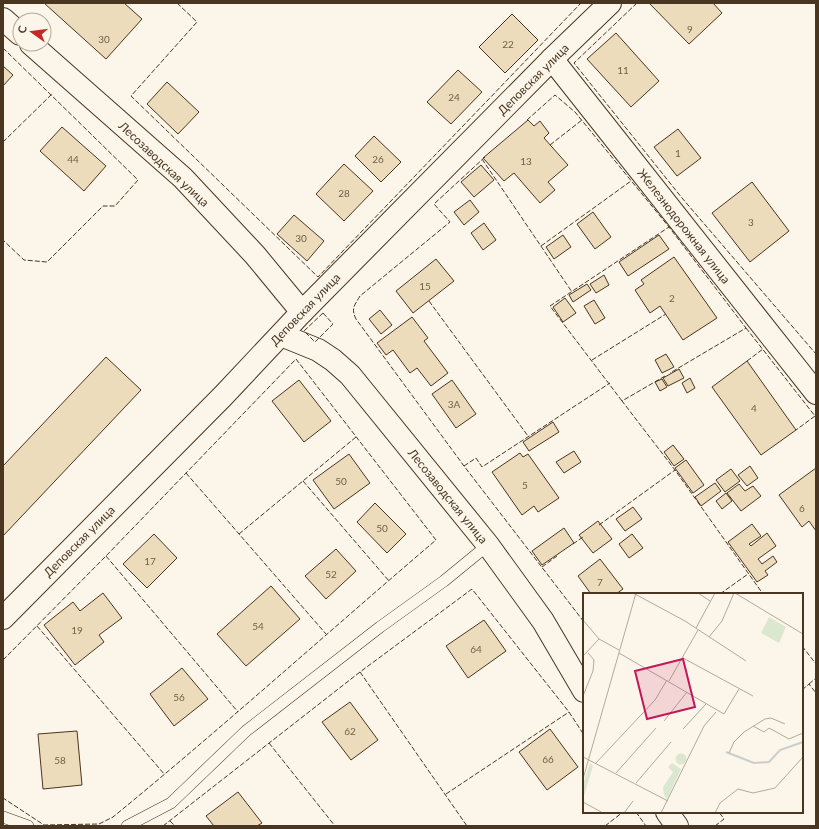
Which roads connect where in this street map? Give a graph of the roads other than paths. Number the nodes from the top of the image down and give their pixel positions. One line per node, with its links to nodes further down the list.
1 (610, 3): 5 (street, Деповская улица)
2 (3, 19): 3 (street)
3 (12, 27)
4 (41, 52): 6 (street, Лесозаводская улица)
5 (552, 59): 6 (street, Деповская улица); 8 (street, Железнодорожная улица)
6 (302, 312): 7 (street, Деповская улица)
7 (281, 335): 9 (street, Лесозаводская улица); 10 (street, Деповская улица)
8 (816, 393)
9 (488, 545): 11 (street, Лесозаводская улица); 15 (lane)
10 (3, 618)
11 (583, 688)
12 (668, 813): 16 (street)
13 (3, 817): 14 (lane)
14 (28, 826)
15 (127, 826)
16 (677, 826)

